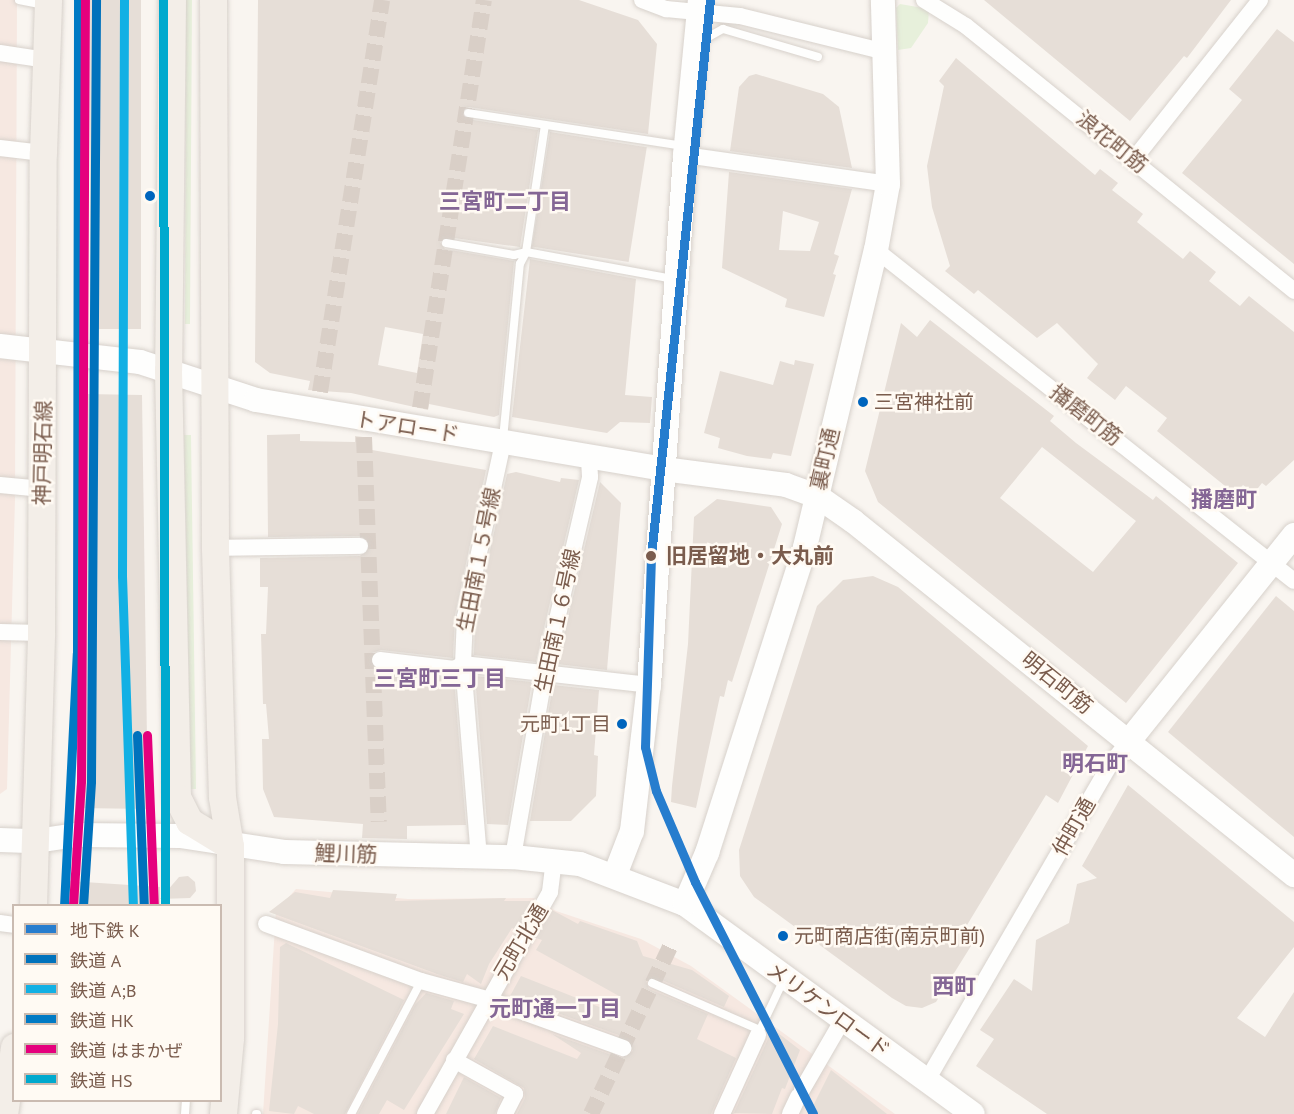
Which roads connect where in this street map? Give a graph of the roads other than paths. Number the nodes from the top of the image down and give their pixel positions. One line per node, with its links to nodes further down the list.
1 (19, 0): 8 (lane)
2 (172, 0): 29 (main road)
3 (213, 0): 30 (main road)
4 (642, 0): 9 (street)
5 (884, 0): 10 (street, 裏町通)
6 (924, 0): 20 (street, 浪花町筋)
7 (1260, 0): 20 (street)
8 (48, 3): 14 (main road, 神戸明石線)
9 (699, 5): 10 (street); 12 (street)
10 (885, 52): 21 (street, 裏町通)
11 (0, 53): 14 (street)
12 (693, 53): 13 (lane); 18 (street)
13 (818, 57)
14 (47, 60): 19 (main road, 神戸明石線)
15 (468, 113): 16 (lane)
16 (544, 125): 18 (lane); 24 (lane)
17 (0, 148): 19 (street)
18 (685, 151): 21 (street); 25 (street)
19 (43, 153): 28 (main road, 神戸明石線)
20 (1134, 159): 26 (street, 浪花町筋)
21 (888, 184): 23 (street, 裏町通)
22 (446, 243): 24 (lane)
23 (876, 250): 36 (street, 裏町通); 40 (street, 播磨町筋)
24 (526, 252): 25 (lane); 31 (lane)
25 (679, 280): 33 (street)
26 (1294, 291)
27 (0, 346): 28 (street, トアロード)
28 (43, 353): 29 (street, トアロード); 35 (main road, 神戸明石線)
29 (168, 370): 30 (street, トアロード); 51 (main road)
30 (213, 387): 31 (street, トアロード); 39 (main road)
31 (502, 443): 32 (street, トアロード); 45 (street, 生田南１５号線)
32 (589, 456): 33 (street, トアロード); 46 (street, 生田南１６号線)
33 (663, 469): 36 (street, トアロード); 47 (street)
34 (0, 485): 35 (street)
35 (43, 489): 43 (main road, 神戸明石線)
36 (816, 496): 48 (street, 明石町筋); 58 (street, 裏町通)
37 (1294, 535): 40 (street, 仲町通)
38 (360, 546): 39 (street)
39 (215, 548): 51 (main road)
40 (1272, 563): 41 (street, 播磨町筋); 48 (street, 仲町通)
41 (1294, 581)
42 (0, 632): 43 (street)
43 (41, 633): 50 (main road, 神戸明石線)
44 (380, 660): 45 (street)
45 (463, 663): 46 (street); 53 (street, 生田南１５号線)
46 (545, 671): 47 (street); 52 (street, 生田南１６号線)
47 (649, 685): 55 (street)
48 (1129, 741): 56 (street, 明石町筋); 70 (street, 仲町通)
49 (0, 840): 50 (street, 鯉川筋)
50 (36, 841): 51 (street, 鯉川筋); 57 (main road, 神戸明石線)
51 (230, 846): 53 (street, 鯉川筋); 66 (main road)
52 (513, 857): 53 (street, 鯉川筋); 54 (street, 鯉川筋)
53 (479, 858)
54 (554, 861): 55 (street, 鯉川筋); 63 (street, 元町北通)
55 (615, 875): 58 (street, 鯉川筋)
56 (1294, 875)
57 (33, 904)
58 (685, 904): 60 (street, メリケンロード)
59 (266, 924): 61 (street)
60 (784, 979): 64 (street, メリケンロード); 65 (lane)
61 (421, 981): 63 (street); 73 (lane)
62 (652, 983): 65 (lane)
63 (487, 999): 67 (street); 69 (street, 元町北通)
64 (842, 1021): 70 (street, メリケンロード); 77 (street)
65 (759, 1032): 76 (street)
66 (225, 1038): 72 (main road)
67 (623, 1048)
68 (12, 1058): 71 (main road)
69 (454, 1060): 74 (street, 元町北通); 75 (street)
70 (926, 1082): 78 (street, メリケンロード)
71 (4, 1100)
72 (223, 1114)
73 (351, 1114)
74 (425, 1114)
75 (505, 1114)
76 (722, 1114)
77 (790, 1114)
78 (974, 1114)

